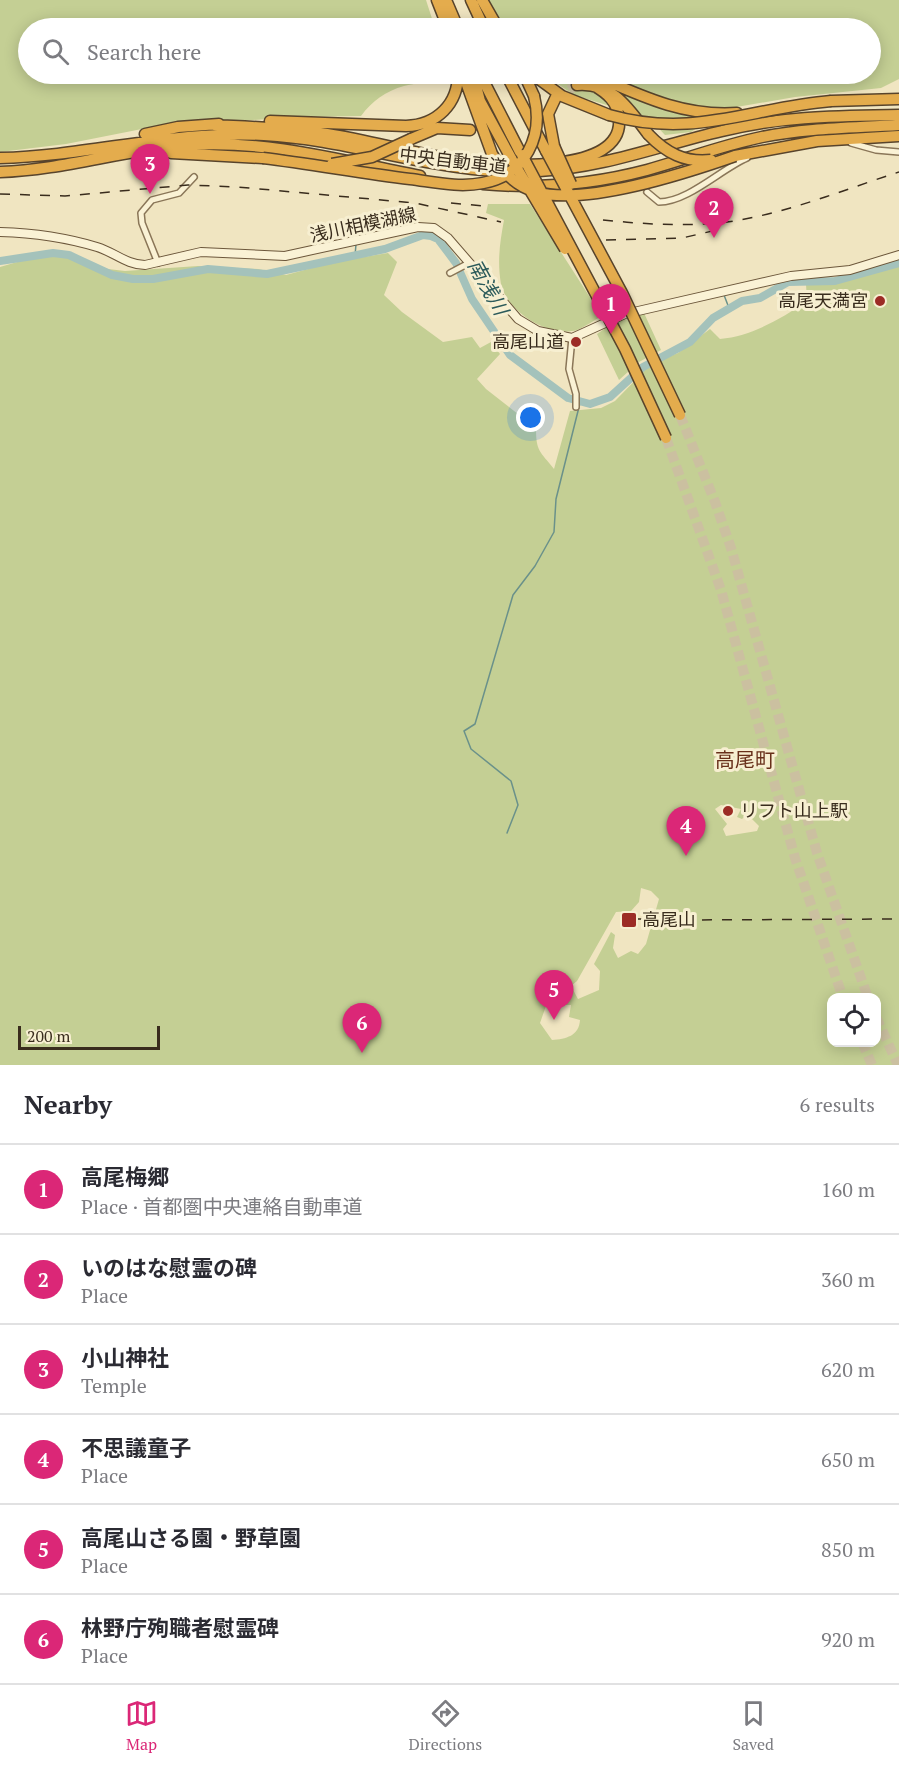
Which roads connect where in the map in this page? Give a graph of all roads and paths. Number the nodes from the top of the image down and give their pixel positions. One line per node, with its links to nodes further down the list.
1 (437, 0): 5 (highway)
2 (446, 0): 6 (highway)
3 (471, 0): 7 (highway)
4 (482, 0): 8 (highway)
5 (444, 18)
6 (454, 18)
7 (479, 18)
8 (492, 18)
9 (458, 84): 22 (highway)
10 (464, 84): 33 (highway, bridge)
11 (480, 84): 31 (highway)
12 (512, 84): 29 (highway)
13 (529, 84): 36 (highway, bridge)
14 (545, 84): 20 (highway, bridge)
15 (616, 84): 20 (highway, bridge)
16 (577, 85): 17 (highway)
17 (593, 85): 28 (highway); 33 (highway, bridge)
18 (556, 97): 29 (highway)
19 (899, 99): 20 (highway, bridge)
20 (806, 103)
21 (899, 115): 28 (highway, 中央自動車道)
22 (213, 125): 26 (highway); 32 (highway)
23 (899, 125): 35 (highway, 中央自動車道)
24 (470, 130): 35 (highway, bridge)
25 (899, 136): 33 (highway)
26 (331, 139): 28 (highway, 中央自動車道); 32 (highway, 中央自動車道)
27 (490, 140): 31 (highway)
28 (355, 143)
29 (550, 149): 48 (highway, bridge)
30 (899, 152): 40 (street)
31 (511, 154): 49 (highway, bridge)
32 (39, 156): 34 (highway, 中央自動車道)
33 (735, 156)
34 (0, 158)
35 (354, 162): 36 (highway, bridge); 37 (highway, 中央自動車道, bridge)
36 (302, 163): 37 (highway, bridge)
37 (62, 165): 38 (highway, 中央自動車道)
38 (0, 172)
39 (194, 177): 43 (street)
40 (647, 192)
41 (0, 232): 43 (main road, 浅川相模湖線)
42 (899, 255): 46 (main road)
43 (159, 263): 44 (main road, 浅川相模湖線)
44 (466, 265): 45 (street); 46 (main road, 浅川相模湖線)
45 (450, 273)
46 (572, 338): 47 (street)
47 (576, 407)
48 (680, 415)
49 (666, 438)

